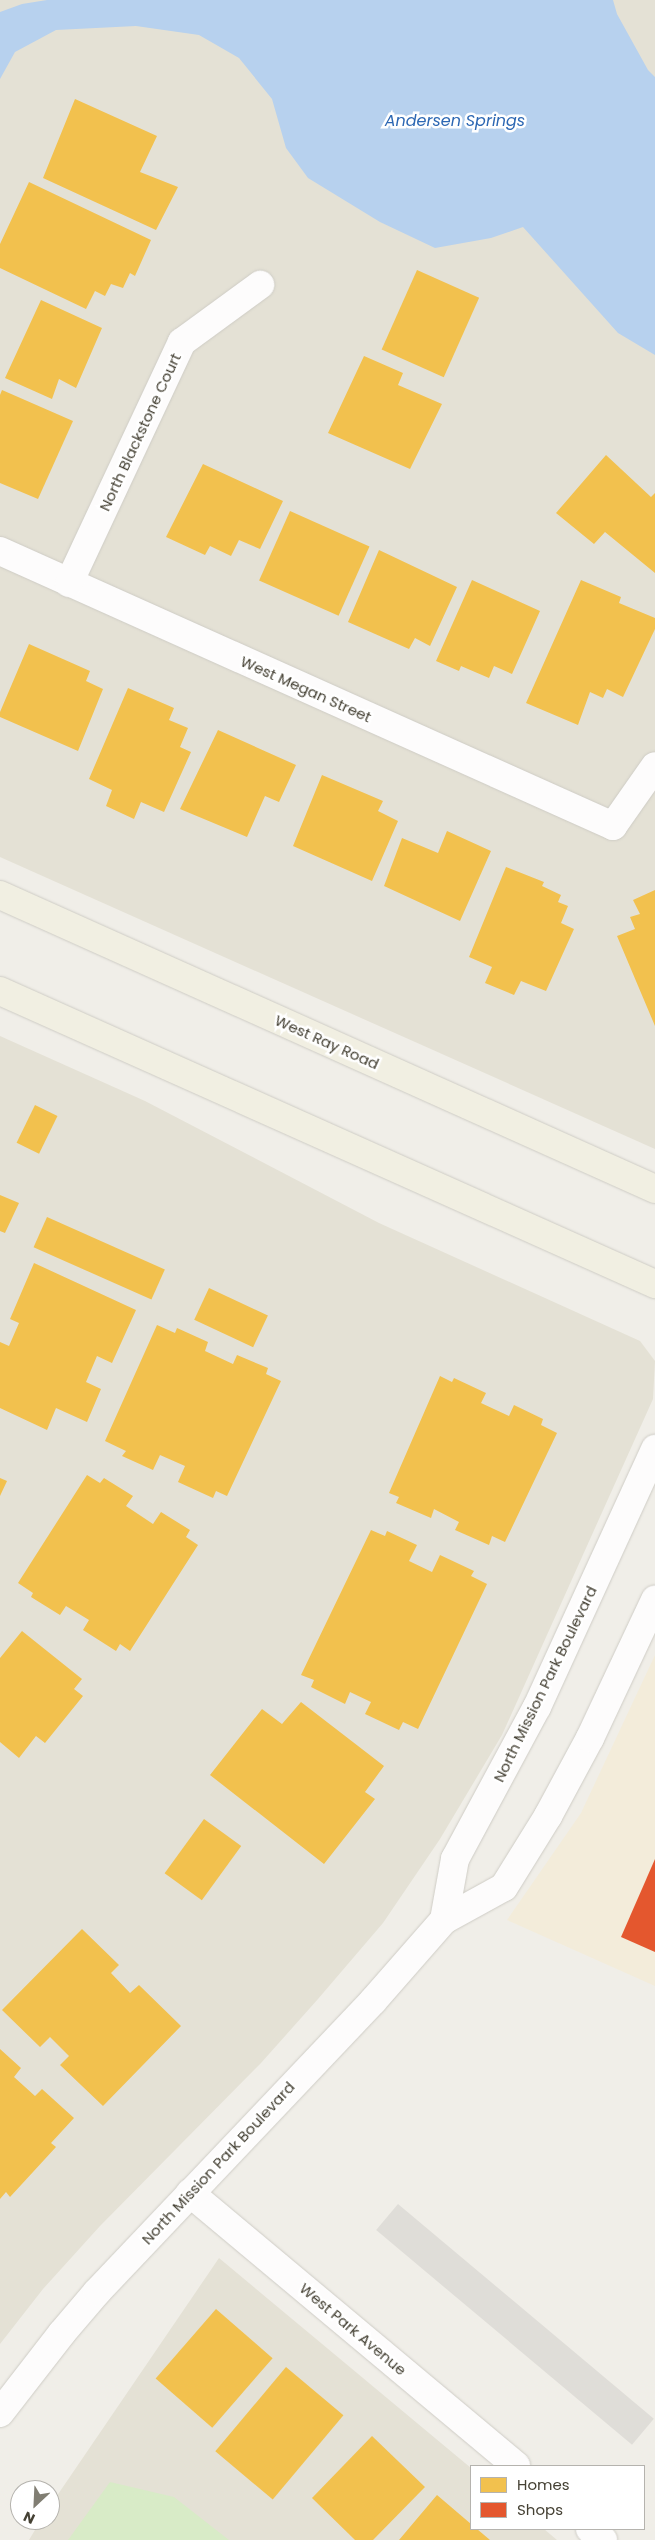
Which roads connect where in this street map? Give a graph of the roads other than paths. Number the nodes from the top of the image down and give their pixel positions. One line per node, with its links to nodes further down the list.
1 (260, 286): 3 (street, North Blackstone Court)
2 (0, 552): 3 (street, West Megan Street)
3 (70, 583): 4 (street, West Megan Street)
4 (655, 766)
5 (0, 895): 7 (main road, West Ray Road)
6 (0, 991): 8 (main road)
7 (655, 1189)
8 (655, 1284)
9 (655, 1449): 11 (street, North Mission Park Boulevard)
10 (655, 1600): 11 (street, North Mission Park Boulevard)
11 (444, 1920): 12 (street, North Mission Park Boulevard)
12 (190, 2193): 13 (street, North Mission Park Boulevard); 14 (street, West Park Avenue)
13 (0, 2413)
14 (515, 2465)
15 (591, 2530): 16 (street)
16 (603, 2540)

